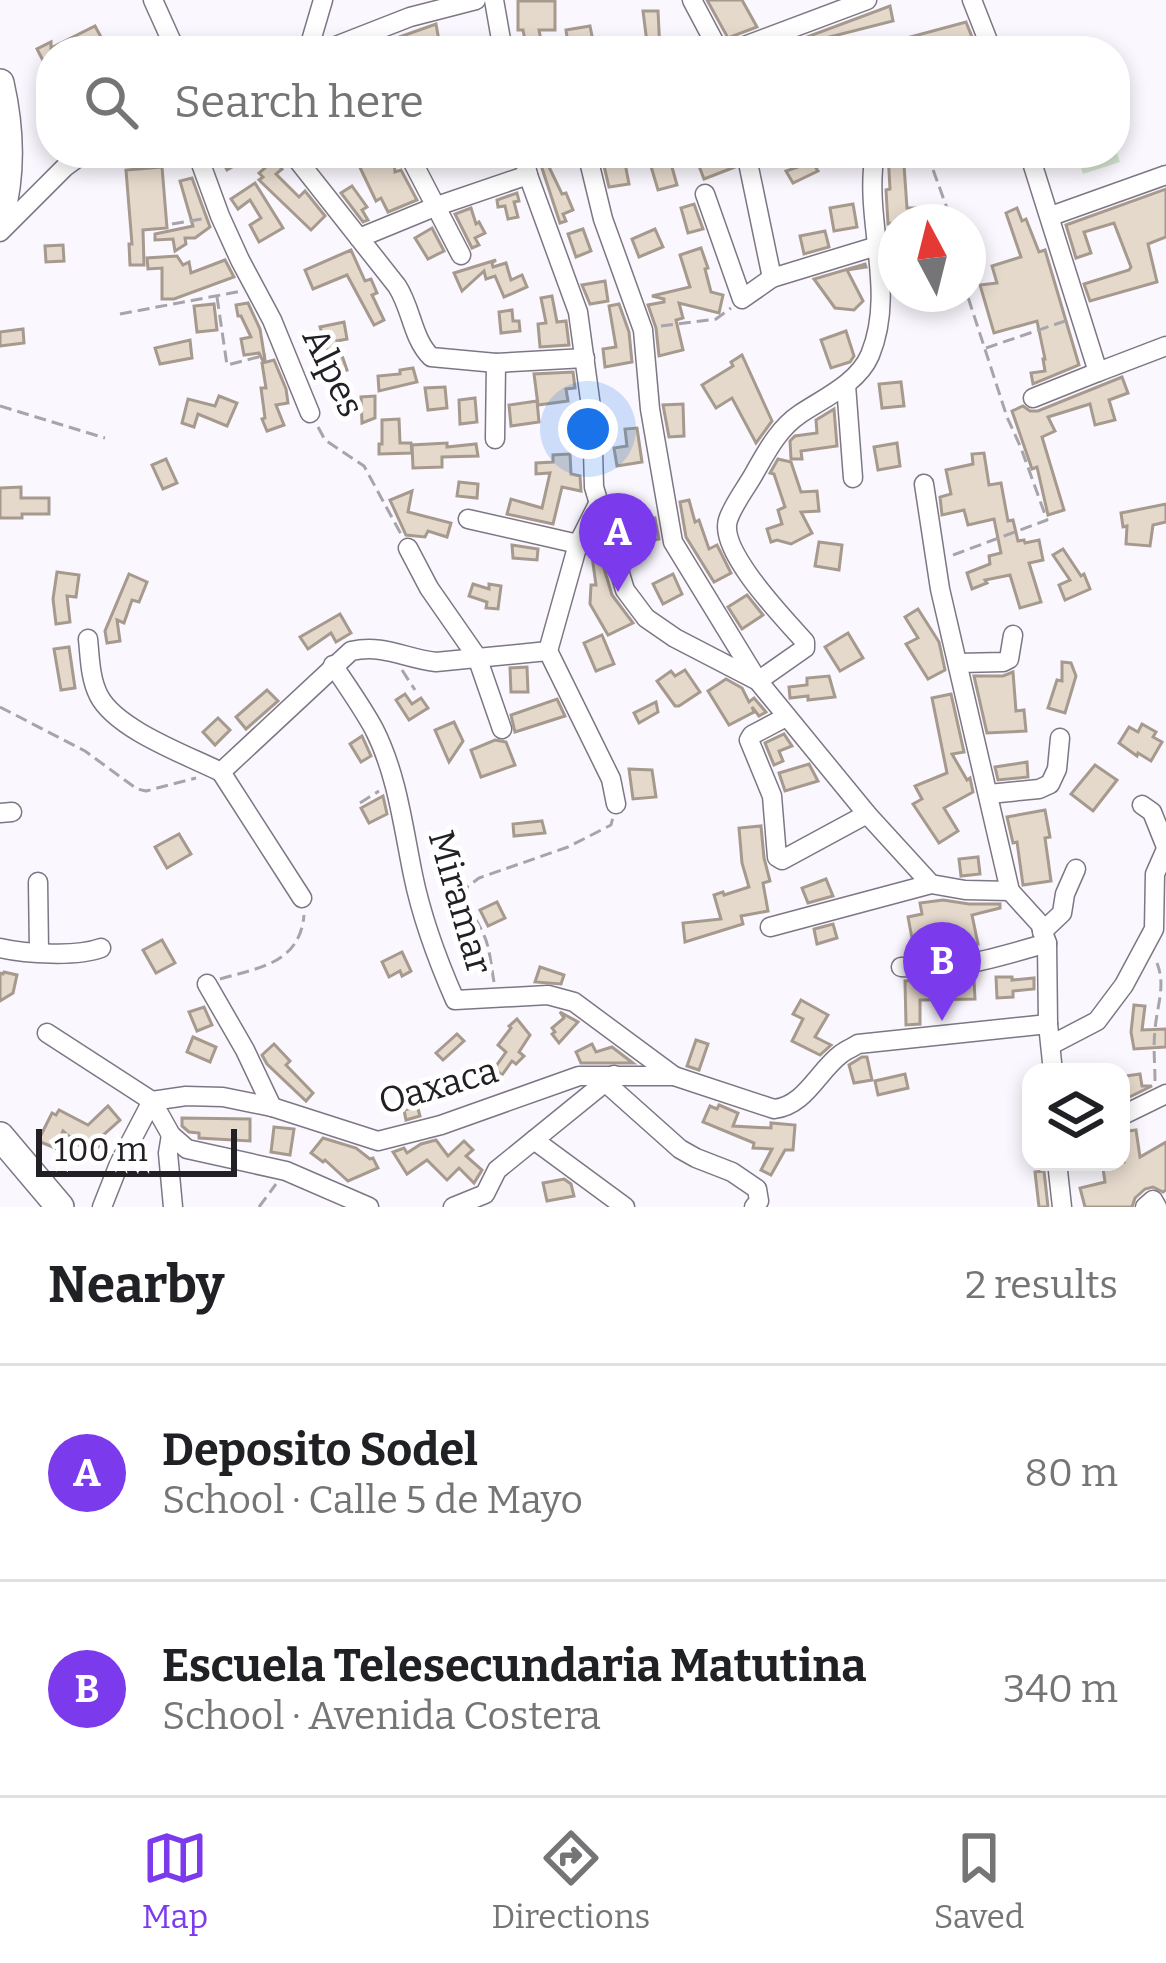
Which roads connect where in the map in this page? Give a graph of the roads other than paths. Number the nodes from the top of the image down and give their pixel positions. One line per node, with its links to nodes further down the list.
1 (153, 0): 10 (street)
2 (323, 0): 11 (street)
3 (476, 0): 9 (street)
4 (494, 0): 13 (street)
5 (692, 0): 14 (street)
6 (867, 0): 8 (street)
7 (972, 0): 16 (street)
8 (833, 6): 15 (street)
9 (406, 9): 12 (street)
10 (169, 36)
11 (312, 36)
12 (353, 36)
13 (500, 36)
14 (711, 36)
15 (765, 36)
16 (986, 36)
17 (0, 83): 32 (highway)
18 (64, 168): 33 (street)
19 (202, 168): 44 (street, Alpes)
20 (304, 168): 34 (street)
21 (416, 168): 30 (street)
22 (526, 168): 27 (street)
23 (591, 168): 58 (street)
24 (750, 168): 37 (street)
25 (872, 168): 35 (street)
26 (1034, 168): 31 (street)
27 (528, 175): 30 (street); 39 (street)
28 (1166, 175): 31 (street)
29 (706, 194): 37 (street)
30 (436, 206): 34 (street); 36 (street)
31 (1051, 216): 41 (street)
32 (0, 217)
33 (0, 232)
34 (359, 238): 40 (street)
35 (877, 246): 37 (street); 42 (street)
36 (461, 255)
37 (772, 278)
38 (1166, 346): 41 (street)
39 (585, 358): 40 (street); 48 (street)
40 (496, 363): 45 (street)
41 (1098, 372): 43 (street)
42 (846, 385): 46 (street); 58 (street)
43 (1033, 398)
44 (310, 413)
45 (495, 439)
46 (853, 478)
47 (924, 484): 56 (street)
48 (598, 504): 50 (street); 58 (street)
49 (468, 519): 50 (street)
50 (578, 544): 54 (street)
51 (408, 548): 55 (street)
52 (1013, 635): 56 (street)
53 (88, 639): 62 (street)
54 (548, 652): 55 (street); 64 (street)
55 (477, 657): 57 (street); 60 (street)
56 (959, 663): 63 (street)
57 (333, 665): 62 (street); 83 (street, Miramar)
58 (758, 681): 59 (street)
59 (786, 717): 66 (street); 66 (street)
60 (502, 729)
61 (1060, 738): 63 (street)
62 (221, 772): 72 (street)
63 (989, 794): 71 (street)
64 (616, 804)
65 (1142, 805): 67 (street)
66 (868, 814): 70 (street)
67 (1166, 848): 81 (street)
68 (1076, 869): 74 (street)
69 (38, 882): 77 (street)
70 (931, 884): 71 (street); 73 (street)
71 (1010, 891): 74 (street)
72 (303, 906)
73 (770, 926)
74 (1045, 937): 78 (street); 81 (street)
75 (0, 948): 77 (street)
76 (101, 948): 77 (street)
77 (39, 951)
78 (901, 968)
79 (206, 983): 87 (street)
80 (47, 1034): 86 (street)
81 (1050, 1035): 82 (street); 83 (street)
82 (1052, 1063)
83 (674, 1076): 84 (street, Oaxaca)
84 (610, 1079): 87 (street, Oaxaca); 91 (street); 93 (street)
85 (1161, 1096): 88 (street)
86 (152, 1101): 87 (street, Oaxaca); 89 (street); 95 (street)
87 (272, 1107)
88 (1130, 1112)
89 (171, 1135): 96 (street); 97 (street)
90 (0, 1136): 94 (highway)
91 (534, 1140): 98 (street); 99 (street)
92 (1058, 1171): 100 (street)
93 (755, 1198)
94 (60, 1207)
95 (102, 1207)
96 (173, 1207)
97 (369, 1207)
98 (453, 1207)
99 (625, 1207)
100 (1061, 1207)
101 (1144, 1207): 102 (street)
102 (1157, 1207)

